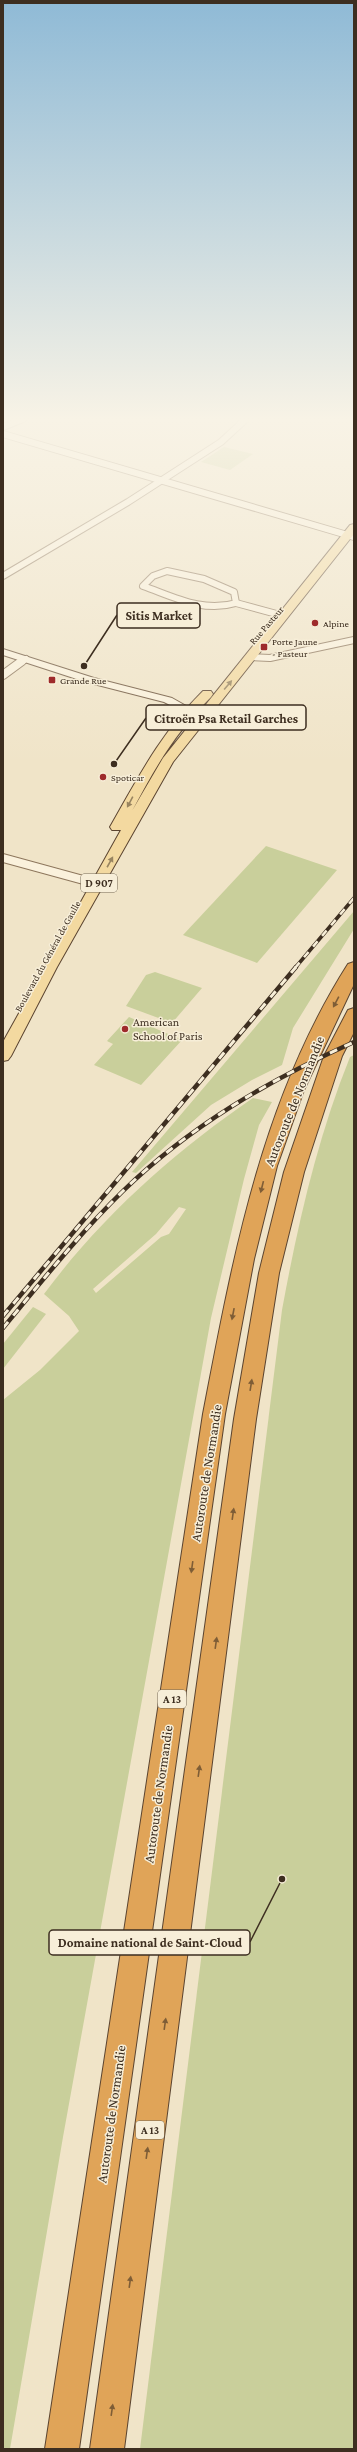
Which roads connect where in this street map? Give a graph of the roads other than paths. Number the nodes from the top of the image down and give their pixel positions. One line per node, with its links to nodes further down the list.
1 (78, 533): 3 (street)
2 (349, 533): 5 (main road, Rue Pasteur / D 907)
3 (3, 576)
4 (236, 603): 4 (street); 5 (street)
5 (280, 615): 8 (main road, Rue Pasteur / D 907); 11 (main road, Rue Pasteur / D 907)
6 (354, 640): 8 (street)
7 (3, 652): 9 (main road)
8 (251, 657): 11 (main road, Rue Pasteur / D 907, one-way to 8)
9 (30, 661): 10 (street); 11 (main road)
10 (3, 675)
11 (196, 713): 12 (main road, Boulevard du Général de Gaulle / D 907); 13 (main road, Boulevard du Général de Gaulle / D 907)
12 (175, 730): 13 (main road); 14 (main road, Boulevard du Général de Gaulle / D 907)
13 (179, 745): 14 (main road); 16 (main road, Boulevard du Général de Gaulle / D 907, one-way to 13)
14 (162, 746): 16 (main road, Boulevard du Général de Gaulle / D 907, one-way to 16)
15 (3, 858): 16 (street)
16 (93, 883): 19 (main road, Boulevard du Général de Gaulle / D 907); 20 (main road, Boulevard du Général de Gaulle / D 907)
17 (354, 968): 21 (highway, Autoroute de Normandie / A 13, one-way to 21)
18 (354, 1014): 22 (highway, Autoroute de Normandie / A 13, one-way to 18)
19 (3, 1036)
20 (3, 1056)
21 (62, 2449)
22 (107, 2449)

